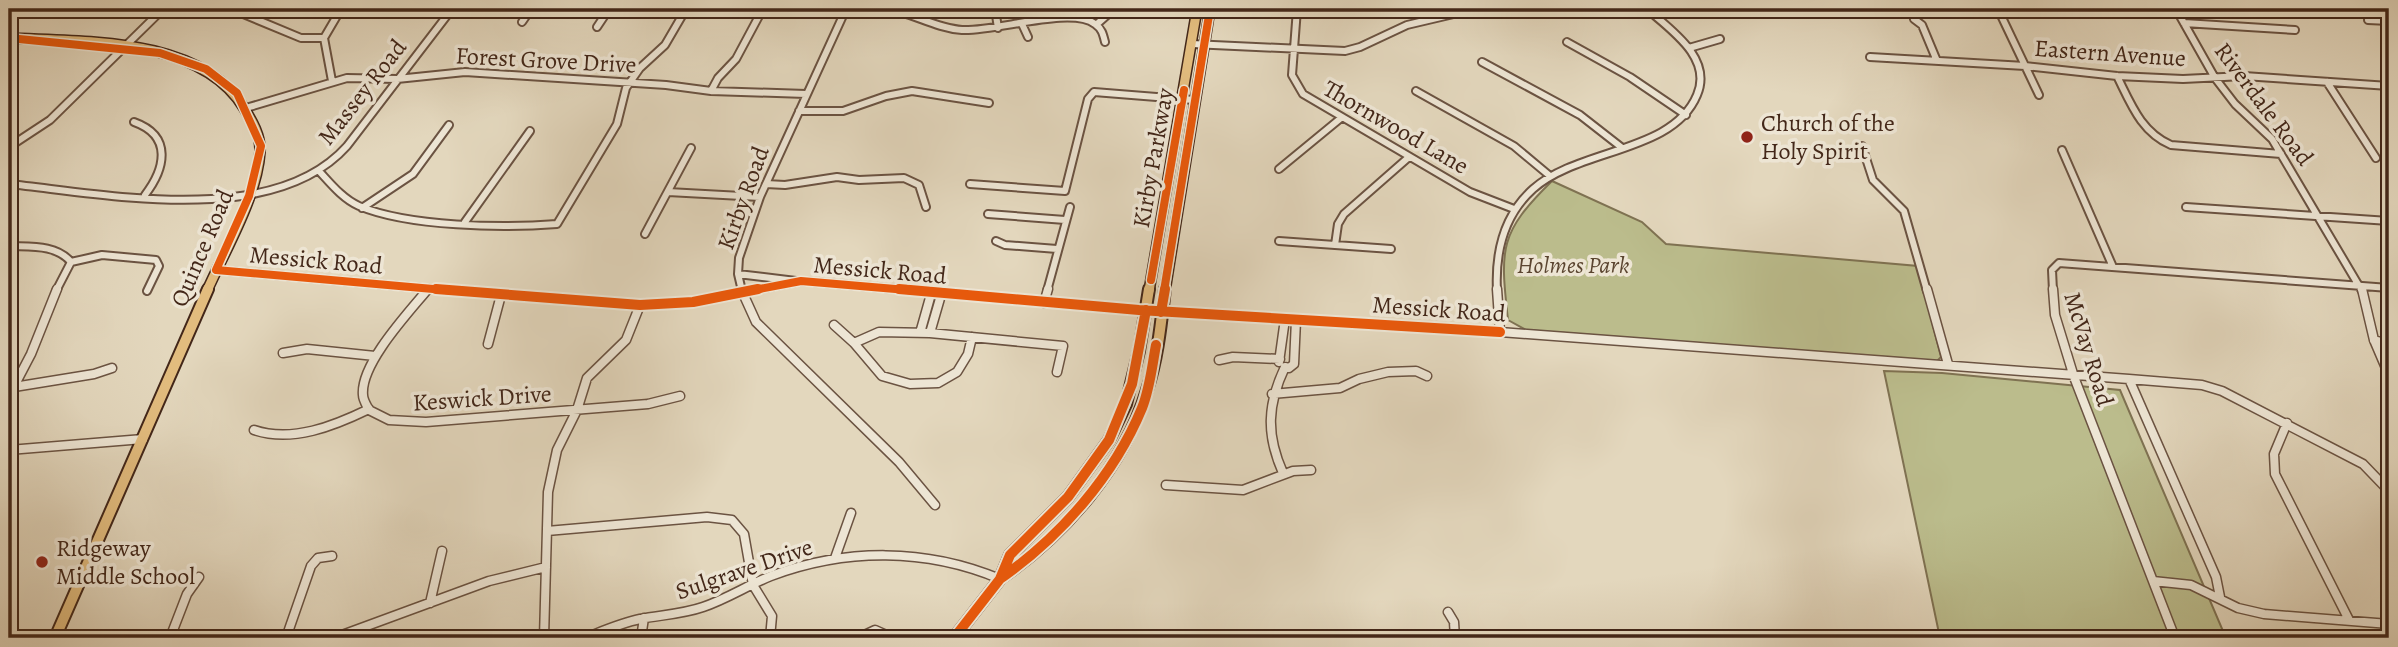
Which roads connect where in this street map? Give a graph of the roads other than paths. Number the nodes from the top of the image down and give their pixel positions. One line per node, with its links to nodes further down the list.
1 (163, 9): 38 (street)
2 (231, 9): 32 (street)
3 (341, 9): 32 (street)
4 (452, 9): 47 (street, Massey Road)
5 (531, 9): 23 (street)
6 (609, 9): 27 (street)
7 (686, 9): 49 (street)
8 (846, 9): 54 (street, Kirby Road)
9 (889, 9): 28 (street)
10 (995, 9): 28 (street)
11 (1114, 9): 26 (street)
12 (1197, 9): 36 (main road, Kirby Parkway)
13 (1210, 9): 37 (main road, Kirby Parkway)
14 (1297, 9): 40 (street, Thornwood Lane)
15 (1475, 9): 40 (street)
16 (1647, 9): 39 (street)
17 (1998, 9): 44 (street)
18 (2176, 9): 24 (street, Riverdale Road)
19 (759, 16): 52 (street)
20 (1914, 19): 42 (street)
21 (2368, 20): 22 (street)
22 (2389, 21)
23 (522, 22)
24 (2184, 23): 29 (street); 46 (street, Riverdale Road)
25 (1022, 24): 26 (street); 28 (street); 30 (street)
26 (1097, 24): 34 (street)
27 (597, 27)
28 (998, 28)
29 (2295, 30)
30 (1028, 37)
31 (9, 38): 38 (main road, Quince Road)
32 (324, 38): 48 (street)
33 (1720, 39): 39 (street)
34 (1105, 42)
35 (1567, 42): 61 (street)
36 (1192, 44): 37 (street); 56 (main road, Kirby Parkway)
37 (1204, 44): 40 (street); 57 (main road, Kirby Parkway)
38 (124, 48): 59 (main road, Quince Road); 68 (street)
39 (1689, 48): 61 (street)
40 (1294, 50): 62 (street, Thornwood Lane)
41 (1870, 57): 42 (street, Eastern Avenue)
42 (1937, 61): 44 (street, Eastern Avenue)
43 (1482, 62): 67 (street)
44 (2025, 66): 45 (street, Eastern Avenue); 55 (street)
45 (2117, 76): 46 (street, Eastern Avenue); 71 (street)
46 (2216, 78): 50 (street, Eastern Avenue); 71 (street, Riverdale Road)
47 (397, 79): 48 (street, Forest Grove Drive); 49 (street, Forest Grove Drive); 75 (street, Massey Road)
48 (332, 81): 59 (street, Forest Grove Drive)
49 (630, 82): 52 (street, Forest Grove Drive); 92 (street)
50 (2327, 82): 51 (street, Eastern Avenue); 73 (street)
51 (2389, 86)
52 (711, 91): 54 (street, Forest Grove Drive)
53 (1416, 91): 76 (street)
54 (806, 94): 60 (street, Kirby Road)
55 (2039, 95)
56 (1182, 99): 57 (street); 79 (street); 116 (main road, Kirby Parkway)
57 (1194, 100): 117 (main road, Kirby Parkway)
58 (989, 103): 60 (street)
59 (246, 108): 82 (main road, Quince Road)
60 (799, 111): 78 (street, Kirby Road)
61 (1686, 115): 67 (street)
62 (1341, 118): 72 (street, Thornwood Lane); 74 (street)
63 (134, 122): 81 (street)
64 (449, 125): 87 (street)
65 (530, 131): 92 (street)
66 (1861, 146): 133 (street)
67 (1620, 147): 76 (street)
68 (9, 148)
69 (691, 148): 80 (street)
70 (2062, 150): 102 (street)
71 (2281, 154): 90 (street, Riverdale Road)
72 (1409, 157): 88 (street, Thornwood Lane); 97 (street)
73 (2376, 158)
74 (1279, 169)
75 (319, 171): 82 (street, Massey Road); 87 (street)
76 (1550, 176): 88 (street)
77 (9, 184): 81 (street, Massey Road)
78 (766, 184): 83 (street, Kirby Road); 84 (street)
79 (970, 184)
80 (668, 192): 83 (street); 94 (street)
81 (145, 195): 82 (street, Massey Road)
82 (249, 196): 103 (main road, Quince Road)
83 (760, 197): 104 (street, Kirby Road)
84 (926, 207)
85 (1070, 207): 91 (street)
86 (2186, 207): 90 (street)
87 (362, 208): 92 (street)
88 (1514, 209): 121 (street)
89 (988, 214): 91 (street)
90 (2318, 216): 93 (street); 106 (street, Riverdale Road)
91 (1065, 220): 99 (street)
92 (465, 222)
93 (2389, 222)
94 (645, 234)
95 (996, 241): 99 (street)
96 (1279, 241): 97 (street)
97 (1335, 245): 100 (street)
98 (10, 248): 101 (street)
99 (1057, 249): 114 (street)
100 (1391, 249)
101 (71, 262): 109 (street); 141 (street)
102 (2113, 267): 106 (street, McVay Road); 139 (street, McVay Road)
103 (216, 270): 108 (street, Messick Road); 149 (main road, Quince Road)
104 (738, 274): 105 (street); 110 (street, Kirby Road)
105 (801, 281): 110 (street, Messick Road); 111 (street, Messick Road)
106 (2361, 285): 107 (street, McVay Road); 125 (street, Riverdale Road)
107 (2389, 288)
108 (428, 289): 112 (street, Messick Road); 130 (street)
109 (147, 291)
110 (742, 292): 115 (street, Messick Road); 155 (street, Kirby Road)
111 (932, 294): 113 (street, Messick Road); 122 (street)
112 (501, 295): 115 (street, Messick Road); 127 (street)
113 (941, 295): 114 (street, Messick Road); 123 (street)
114 (1044, 303): 116 (street, Messick Road)
115 (640, 305): 146 (street)
116 (1146, 310): 117 (street, Messick Road); 163 (main road, Kirby Parkway)
117 (1161, 312): 118 (street, Messick Road); 163 (main road, Kirby Parkway)
118 (1285, 319): 119 (street, Messick Road); 131 (street)
119 (1296, 320): 121 (street, Messick Road); 135 (street)
120 (834, 325): 126 (street)
121 (1500, 332): 133 (street, Messick Road)
122 (920, 333): 123 (street); 126 (street)
123 (930, 333): 124 (street)
124 (972, 337): 126 (street); 136 (street)
125 (2374, 341): 128 (street); 137 (street, Riverdale Road)
126 (854, 343)
127 (488, 344)
128 (2389, 344)
129 (283, 353): 130 (street)
130 (375, 356): 145 (street)
131 (1280, 359): 132 (street); 135 (street)
132 (1219, 360)
133 (1948, 364): 139 (street, Messick Road)
134 (111, 368): 141 (street)
135 (1285, 368): 142 (street)
136 (1057, 372)
137 (2389, 374)
138 (1427, 376): 142 (street)
139 (2074, 377): 140 (street, Messick Road); 164 (street, McVay Road)
140 (2129, 379): 147 (street, Messick Road); 166 (street)
141 (14, 387): 143 (street)
142 (1272, 394): 152 (street)
143 (9, 396)
144 (680, 396): 146 (street, Keswick Drive)
145 (369, 409): 146 (street, Keswick Drive); 148 (street)
146 (577, 410): 157 (street)
147 (2287, 423): 154 (street, Messick Road); 170 (street)
148 (254, 430)
149 (143, 439): 150 (street); 172 (main road, Quince Road)
150 (9, 450)
151 (1311, 470): 152 (street)
152 (1283, 473): 153 (street)
153 (1167, 485)
154 (2389, 491)
155 (935, 505)
156 (850, 513): 160 (street)
157 (547, 531): 161 (street); 165 (street)
158 (442, 551): 167 (street)
159 (332, 556): 174 (street)
160 (835, 558): 163 (street, Sulgrave Drive); 165 (street, Sulgrave Drive)
161 (546, 567): 167 (street); 176 (street)
162 (200, 577): 173 (street)
163 (1000, 579): 182 (main road, Kirby Parkway)
164 (2153, 581): 166 (street); 184 (street, McVay Road)
165 (753, 584): 169 (street, Sulgrave Drive); 179 (street)
166 (2220, 597): 170 (street)
167 (430, 603): 175 (street)
168 (1448, 612): 183 (street)
169 (644, 618): 177 (street, Sulgrave Drive); 178 (street)
170 (2349, 620): 171 (street)
171 (2389, 624)
172 (55, 638)
173 (170, 638)
174 (286, 638)
175 (334, 638)
176 (544, 638)
177 (585, 638)
178 (640, 638)
179 (770, 638)
180 (858, 638): 181 (street)
181 (893, 638)
182 (954, 638)
183 (1455, 638)
184 (2175, 638)

